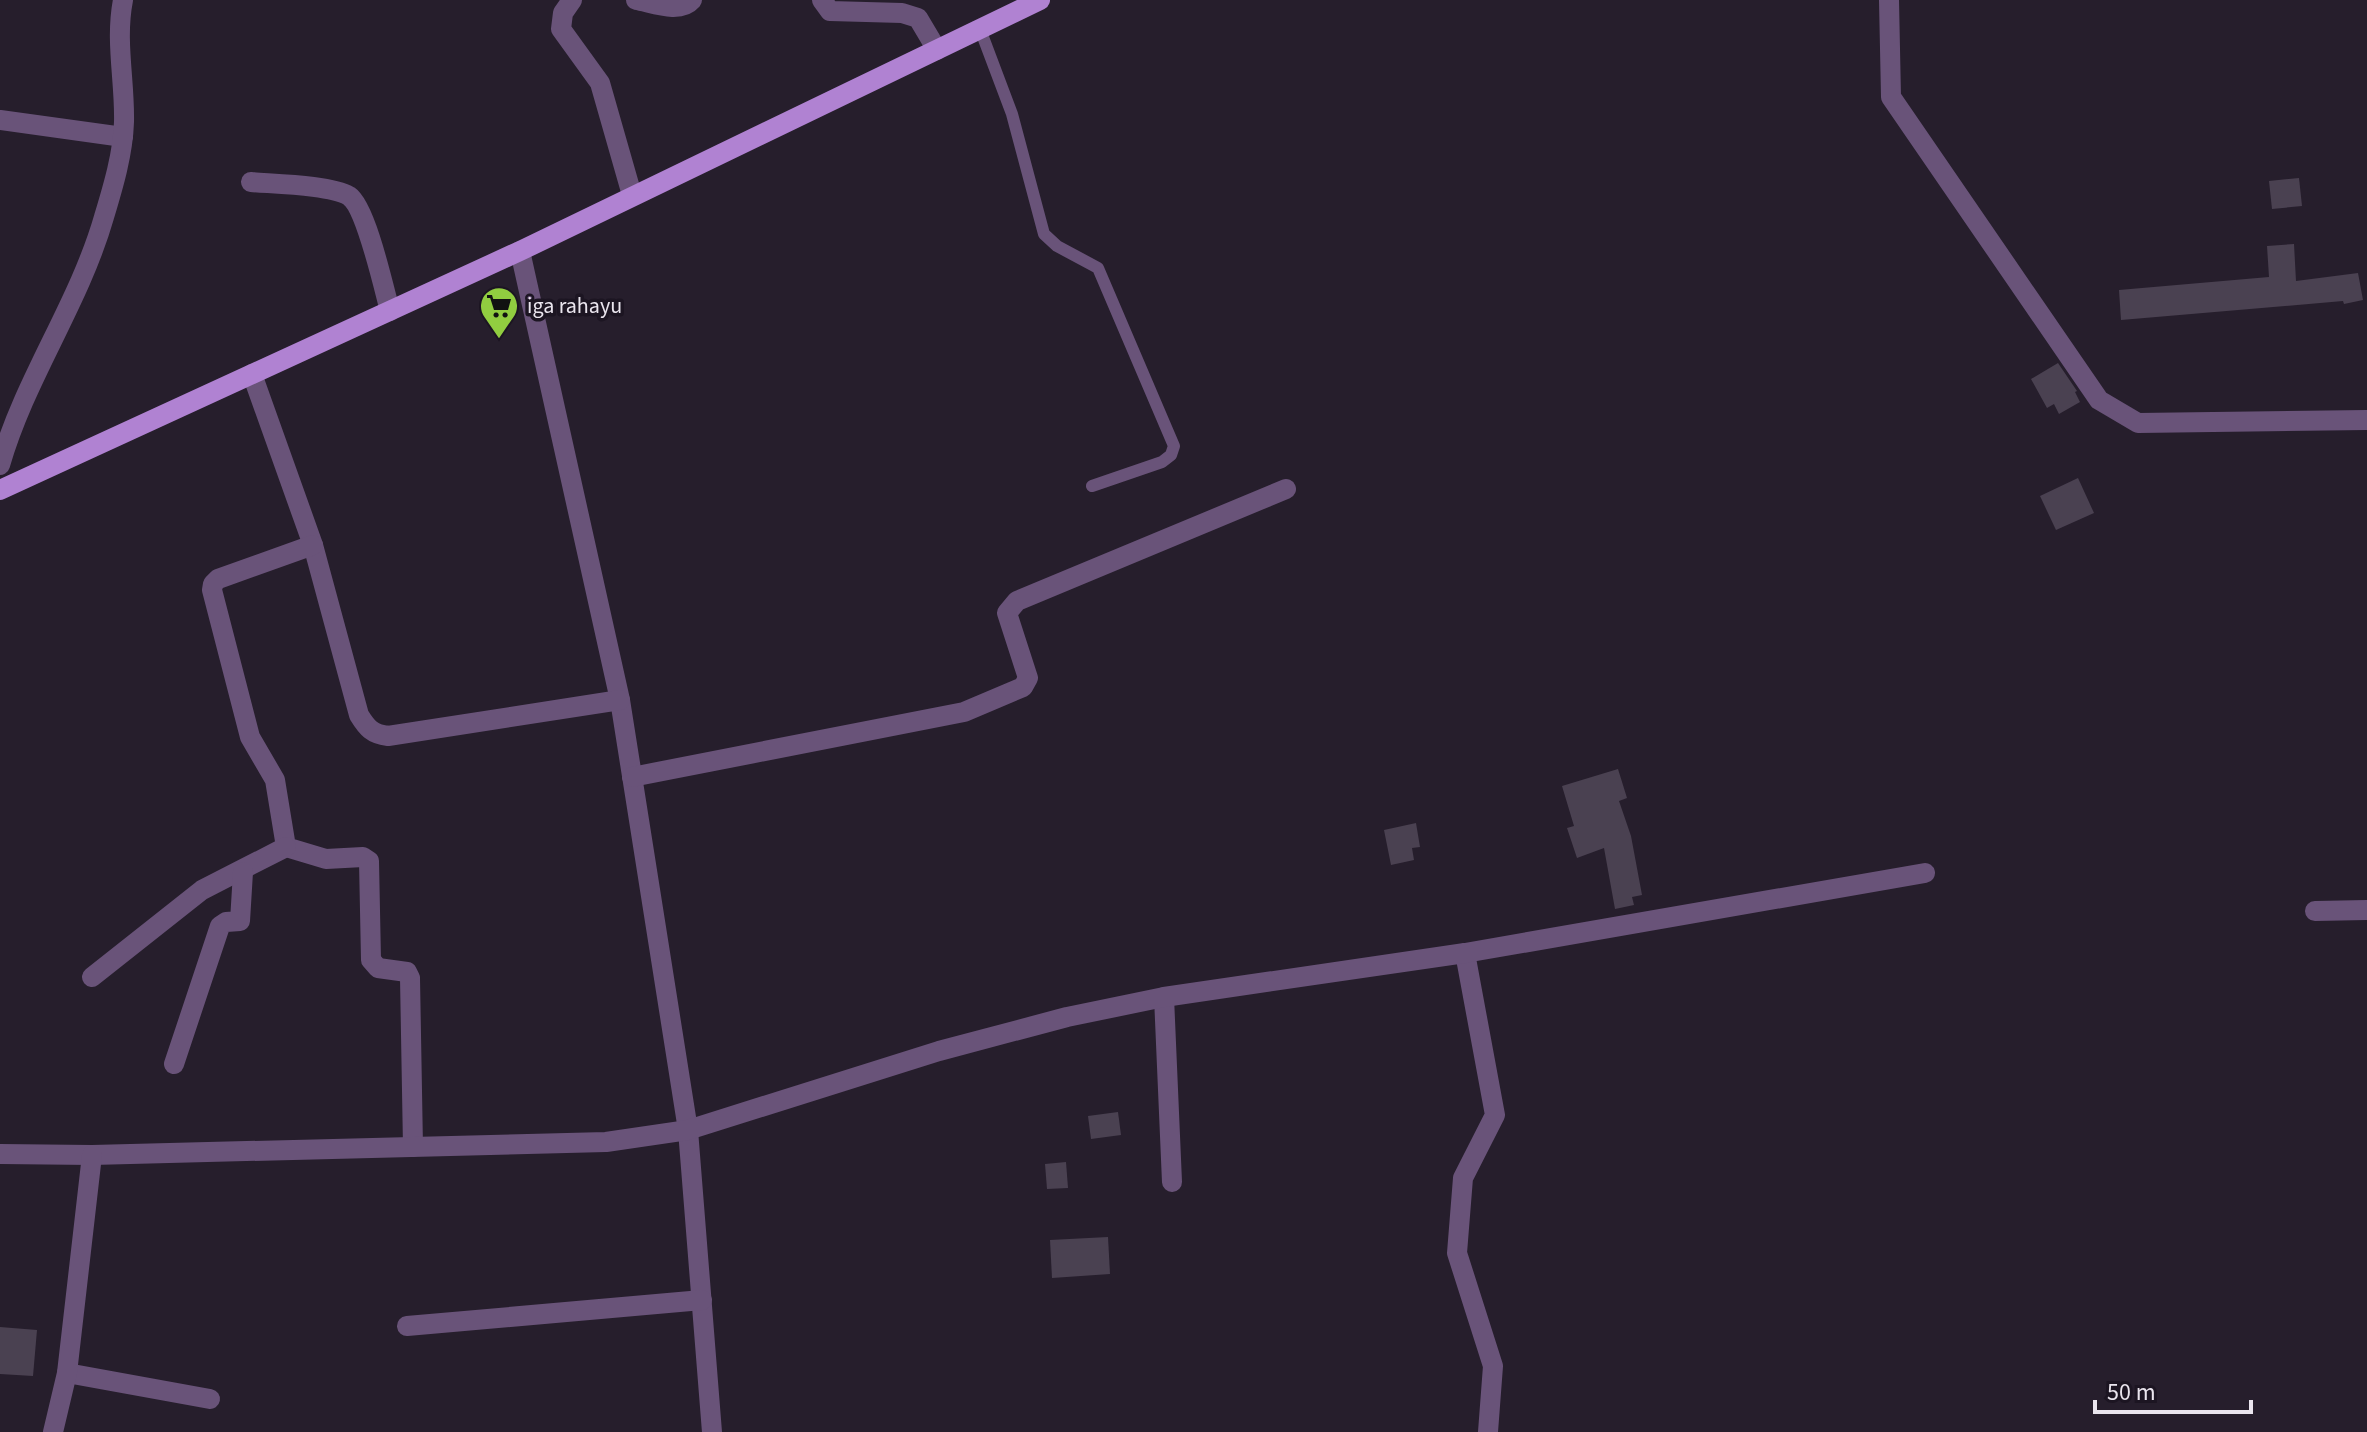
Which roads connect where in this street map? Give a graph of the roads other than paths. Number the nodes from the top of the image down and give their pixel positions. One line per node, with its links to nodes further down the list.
1 (123, 0): 11 (street)
2 (572, 0): 13 (street)
3 (636, 0): 4 (street)
4 (692, 0)
5 (822, 0): 9 (street)
6 (1040, 0): 8 (main road)
7 (1889, 0): 17 (street)
8 (980, 29): 9 (main road); 19 (lane)
9 (937, 50): 13 (main road)
10 (0, 120): 11 (street)
11 (123, 137): 18 (street)
12 (251, 182): 15 (street)
13 (632, 195): 14 (main road)
14 (520, 251): 15 (main road); 23 (street)
15 (390, 311): 16 (main road)
16 (252, 374): 21 (main road); 22 (street)
17 (2367, 420)
18 (0, 465)
19 (1092, 486)
20 (1286, 489): 24 (street)
21 (0, 490)
22 (313, 545): 23 (street); 25 (street)
23 (620, 700): 24 (street)
24 (632, 777): 34 (street)
25 (286, 847): 26 (street); 35 (street)
26 (243, 872): 31 (street); 33 (street)
27 (1925, 873): 30 (street)
28 (2367, 910): 29 (street)
29 (2315, 911)
30 (1465, 953): 32 (street); 45 (street)
31 (92, 977)
32 (1164, 997): 34 (street); 38 (street)
33 (174, 1064)
34 (688, 1130): 35 (street); 39 (street)
35 (413, 1147): 37 (street)
36 (0, 1154): 37 (street)
37 (92, 1155): 41 (street)
38 (1172, 1182)
39 (702, 1300): 40 (street); 44 (street)
40 (407, 1326)
41 (67, 1373): 42 (street); 43 (street)
42 (210, 1399)
43 (53, 1432)
44 (712, 1432)
45 (1488, 1432)

